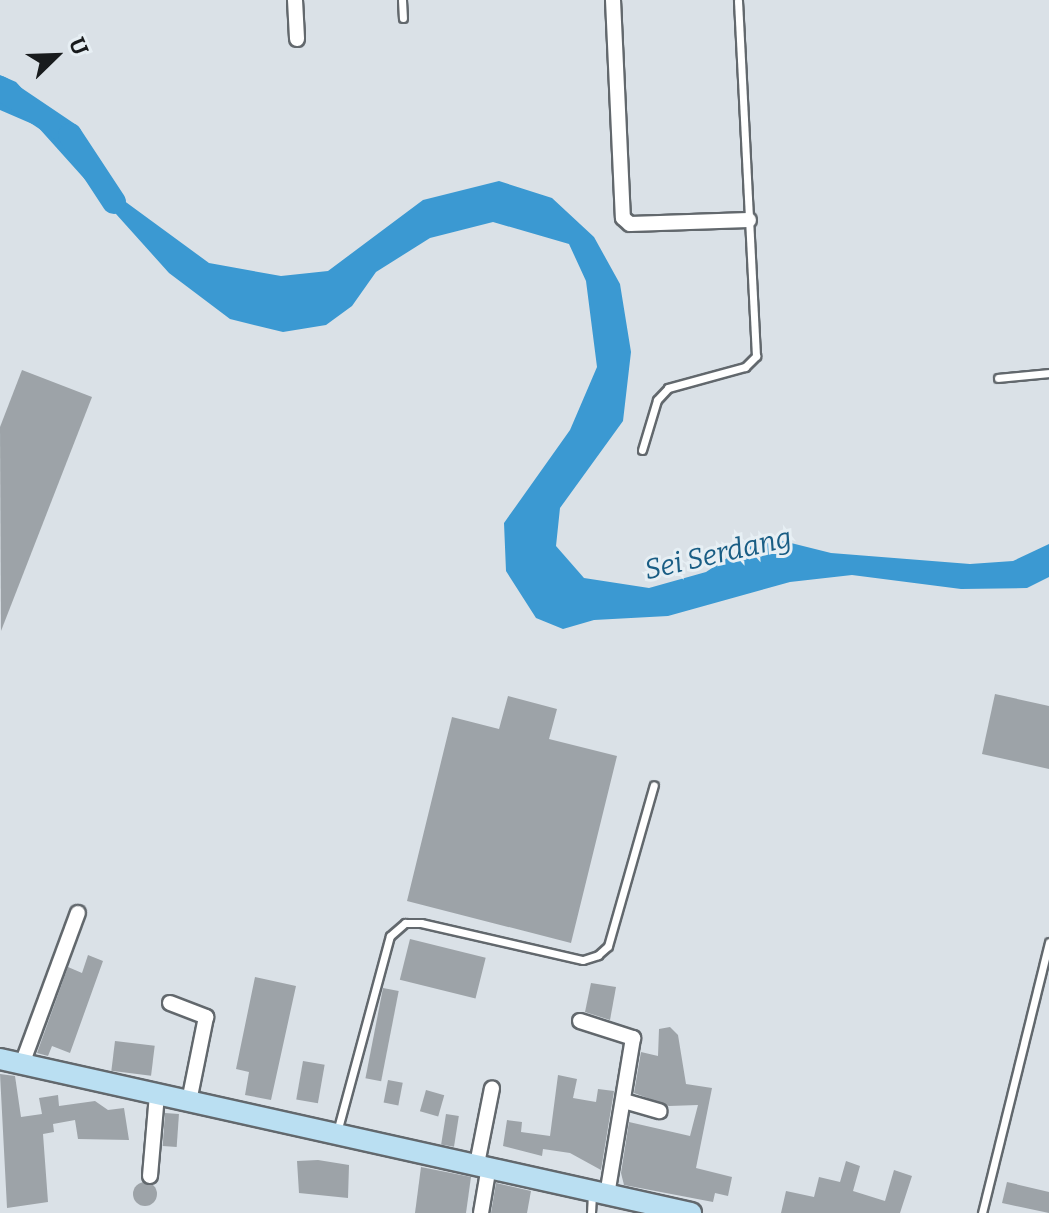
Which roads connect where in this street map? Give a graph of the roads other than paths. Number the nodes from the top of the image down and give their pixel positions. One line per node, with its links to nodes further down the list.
1 (295, 0): 6 (street)
2 (402, 0): 5 (lane)
3 (613, 0): 7 (street)
4 (738, 0): 7 (lane)
5 (403, 18)
6 (297, 39)
7 (749, 220): 10 (lane)
8 (1049, 373): 9 (lane)
9 (998, 378)
10 (642, 450)
11 (654, 785): 23 (lane)
12 (78, 913): 17 (street)
13 (1049, 942): 30 (lane)
14 (170, 1003): 20 (street)
15 (580, 1021): 21 (street)
16 (0, 1059): 17 (street)
17 (22, 1064): 19 (street)
18 (492, 1088): 24 (street)
19 (157, 1094): 20 (street); 25 (street)
20 (189, 1101): 23 (street)
21 (624, 1101): 22 (street); 26 (street)
22 (660, 1111)
23 (336, 1135): 24 (street)
24 (483, 1165): 26 (street); 27 (street)
25 (150, 1176)
26 (600, 1193): 28 (lane); 29 (street)
27 (481, 1213)
28 (591, 1213)
29 (691, 1213)
30 (982, 1213)

